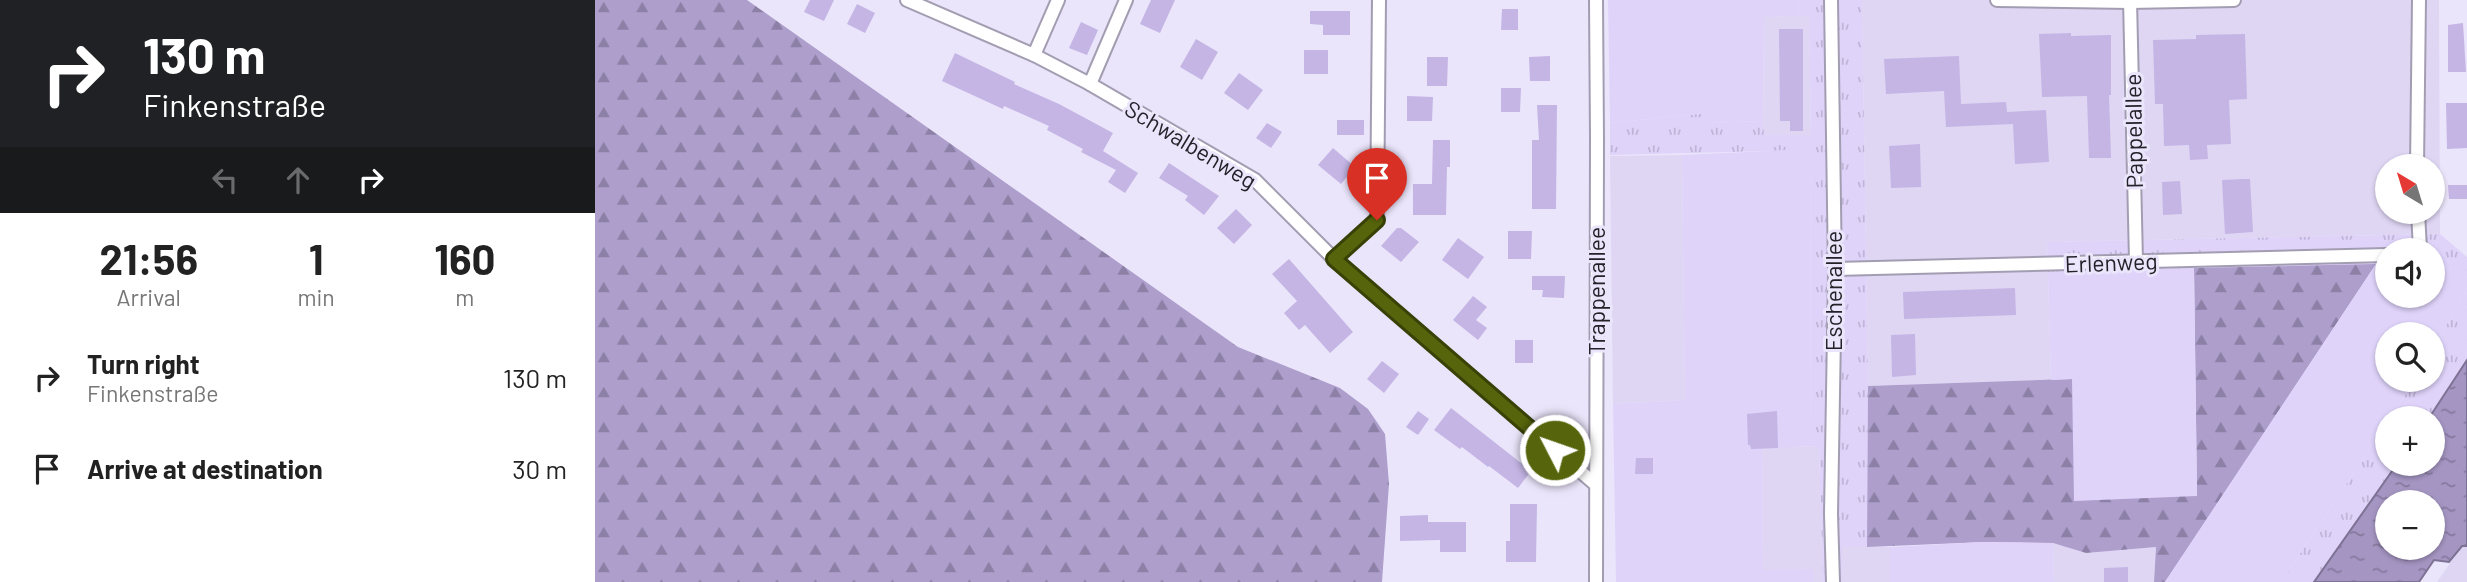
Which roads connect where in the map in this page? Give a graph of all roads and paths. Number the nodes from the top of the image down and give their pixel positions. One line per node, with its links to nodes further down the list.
1 (907, 0): 11 (street, Schwalbenweg)
2 (1058, 0): 11 (street)
3 (1126, 0): 12 (street)
4 (1379, 0): 15 (street)
5 (1595, 0): 18 (street, Trappenallee)
6 (1831, 0): 17 (street, Eschenallee)
7 (2234, 0): 10 (street)
8 (2419, 0): 13 (street)
9 (1997, 1): 10 (street)
10 (2130, 1): 16 (street, Pappelallee)
11 (1034, 55): 12 (street, Schwalbenweg)
12 (1090, 84): 15 (street, Schwalbenweg)
13 (2417, 154)
14 (2375, 255): 16 (street, Erlenweg)
15 (1334, 259): 18 (street, Schwalbenweg)
16 (2136, 261): 17 (street, Erlenweg)
17 (1835, 270): 20 (street, Eschenallee)
18 (1595, 484): 19 (street, Trappenallee)
19 (1595, 582)
20 (1833, 582)

